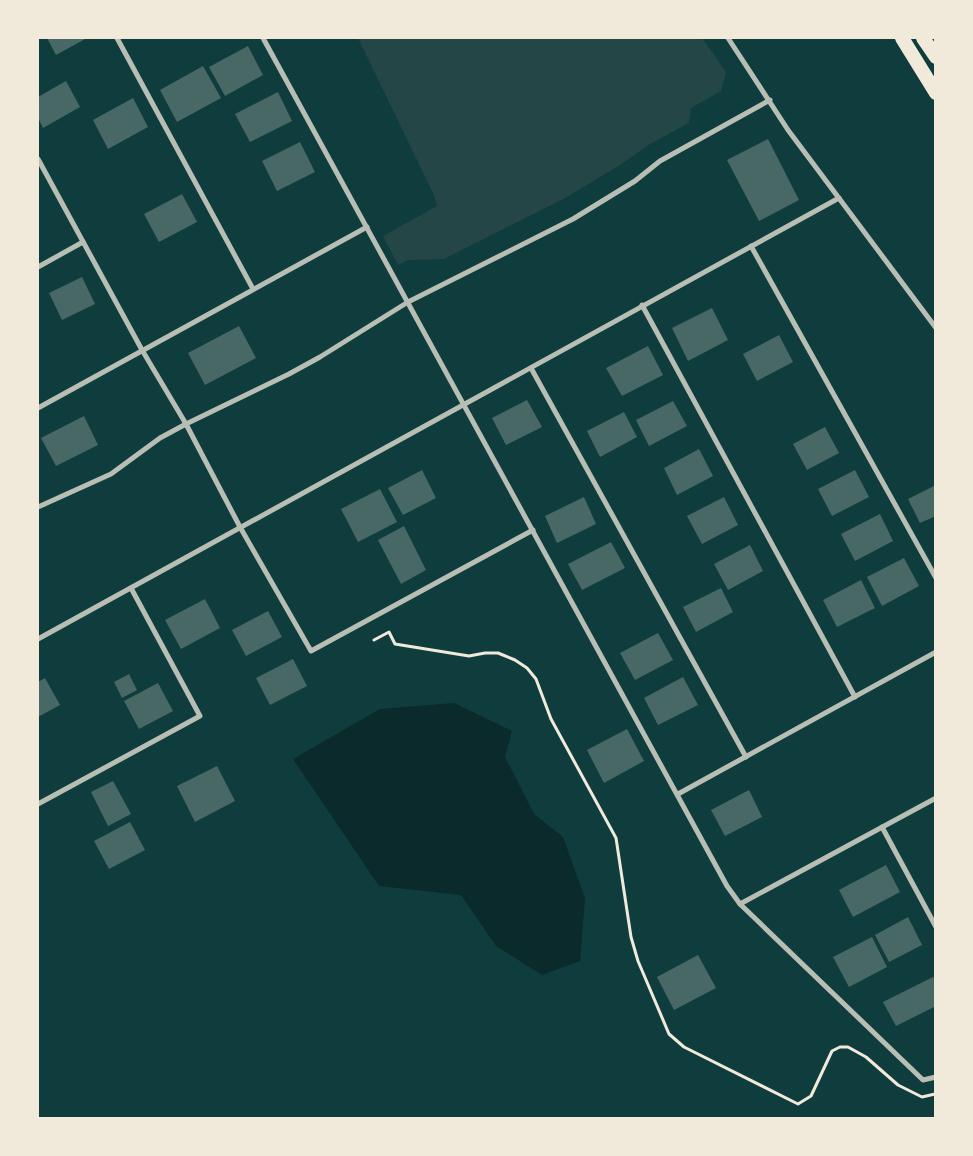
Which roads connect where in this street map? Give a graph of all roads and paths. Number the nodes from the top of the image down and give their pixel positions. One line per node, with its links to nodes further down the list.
1 (116, 38): 15 (street)
2 (263, 38): 11 (street)
3 (728, 38): 8 (street)
4 (902, 38): 7 (highway)
5 (923, 38): 6 (highway)
6 (936, 57)
7 (936, 93)
8 (770, 100): 10 (street); 16 (street)
9 (38, 159): 12 (street)
10 (839, 198): 13 (street); 18 (street)
11 (367, 227): 15 (street); 16 (street)
12 (83, 242): 14 (street); 19 (street)
13 (751, 246): 17 (street); 27 (street)
14 (38, 267)
15 (253, 289): 19 (street)
16 (408, 302): 21 (street); 23 (street)
17 (642, 305): 20 (street); 32 (street)
18 (936, 328)
19 (142, 350): 22 (street); 23 (street)
20 (531, 368): 21 (street); 33 (street)
21 (463, 406): 25 (street); 26 (street)
22 (38, 408)
23 (186, 424): 24 (street); 25 (street)
24 (38, 507)
25 (240, 527): 26 (street); 28 (street)
26 (533, 530): 34 (street)
27 (936, 578)
28 (131, 588): 29 (street); 36 (street)
29 (38, 640)
30 (374, 640): 41 (path)
31 (936, 652): 32 (street)
32 (855, 697): 33 (street)
33 (746, 757): 34 (street)
34 (678, 794): 38 (street)
35 (936, 798): 37 (street)
36 (38, 804)
37 (882, 827): 38 (street); 39 (street)
38 (740, 904): 40 (street)
39 (936, 927)
40 (936, 1077)
41 (936, 1094)

